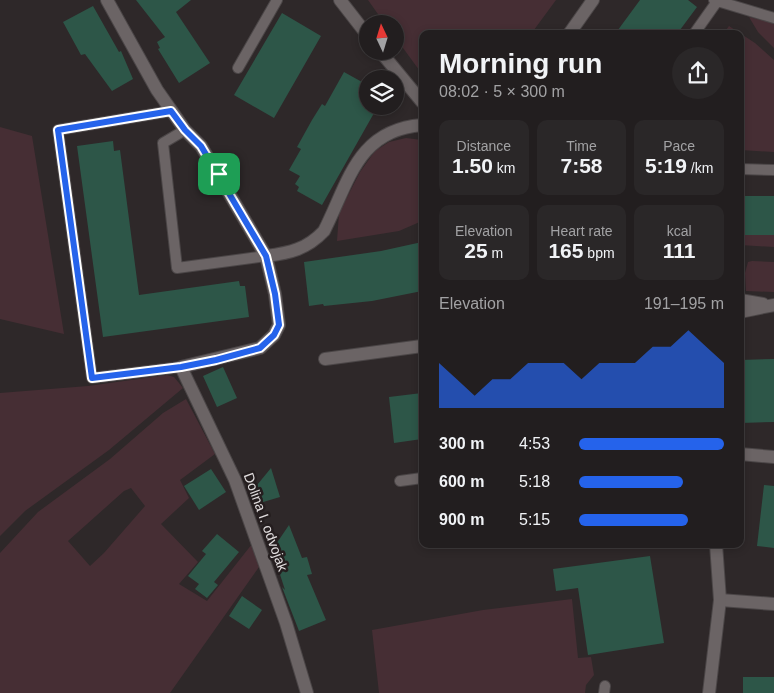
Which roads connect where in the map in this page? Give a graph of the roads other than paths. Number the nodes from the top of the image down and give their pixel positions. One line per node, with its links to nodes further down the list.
1 (106, 0): 13 (street)
2 (277, 0): 11 (lane)
3 (340, 0): 7 (street)
4 (593, 0): 8 (street)
5 (716, 1): 6 (lane); 9 (lane)
6 (774, 18)
7 (359, 24)
8 (572, 30)
9 (697, 30)
10 (387, 60): 12 (street)
11 (238, 68)
12 (419, 98)
13 (171, 111): 15 (street); 24 (lane)
14 (419, 126): 18 (street)
15 (185, 130): 18 (street); 18 (lane)
16 (744, 169): 17 (lane)
17 (774, 170)
18 (266, 256): 24 (street)
19 (744, 301): 20 (street)
20 (771, 305): 21 (street)
21 (744, 311)
22 (419, 346): 23 (street)
23 (325, 359)
24 (181, 367): 32 (street, Dolina I. odvojak)
25 (744, 454): 26 (street)
26 (774, 457)
27 (419, 478): 28 (lane)
28 (400, 481)
29 (716, 548): 30 (street)
30 (720, 600): 31 (street); 33 (street)
31 (774, 604)
32 (307, 693)
33 (710, 693)

